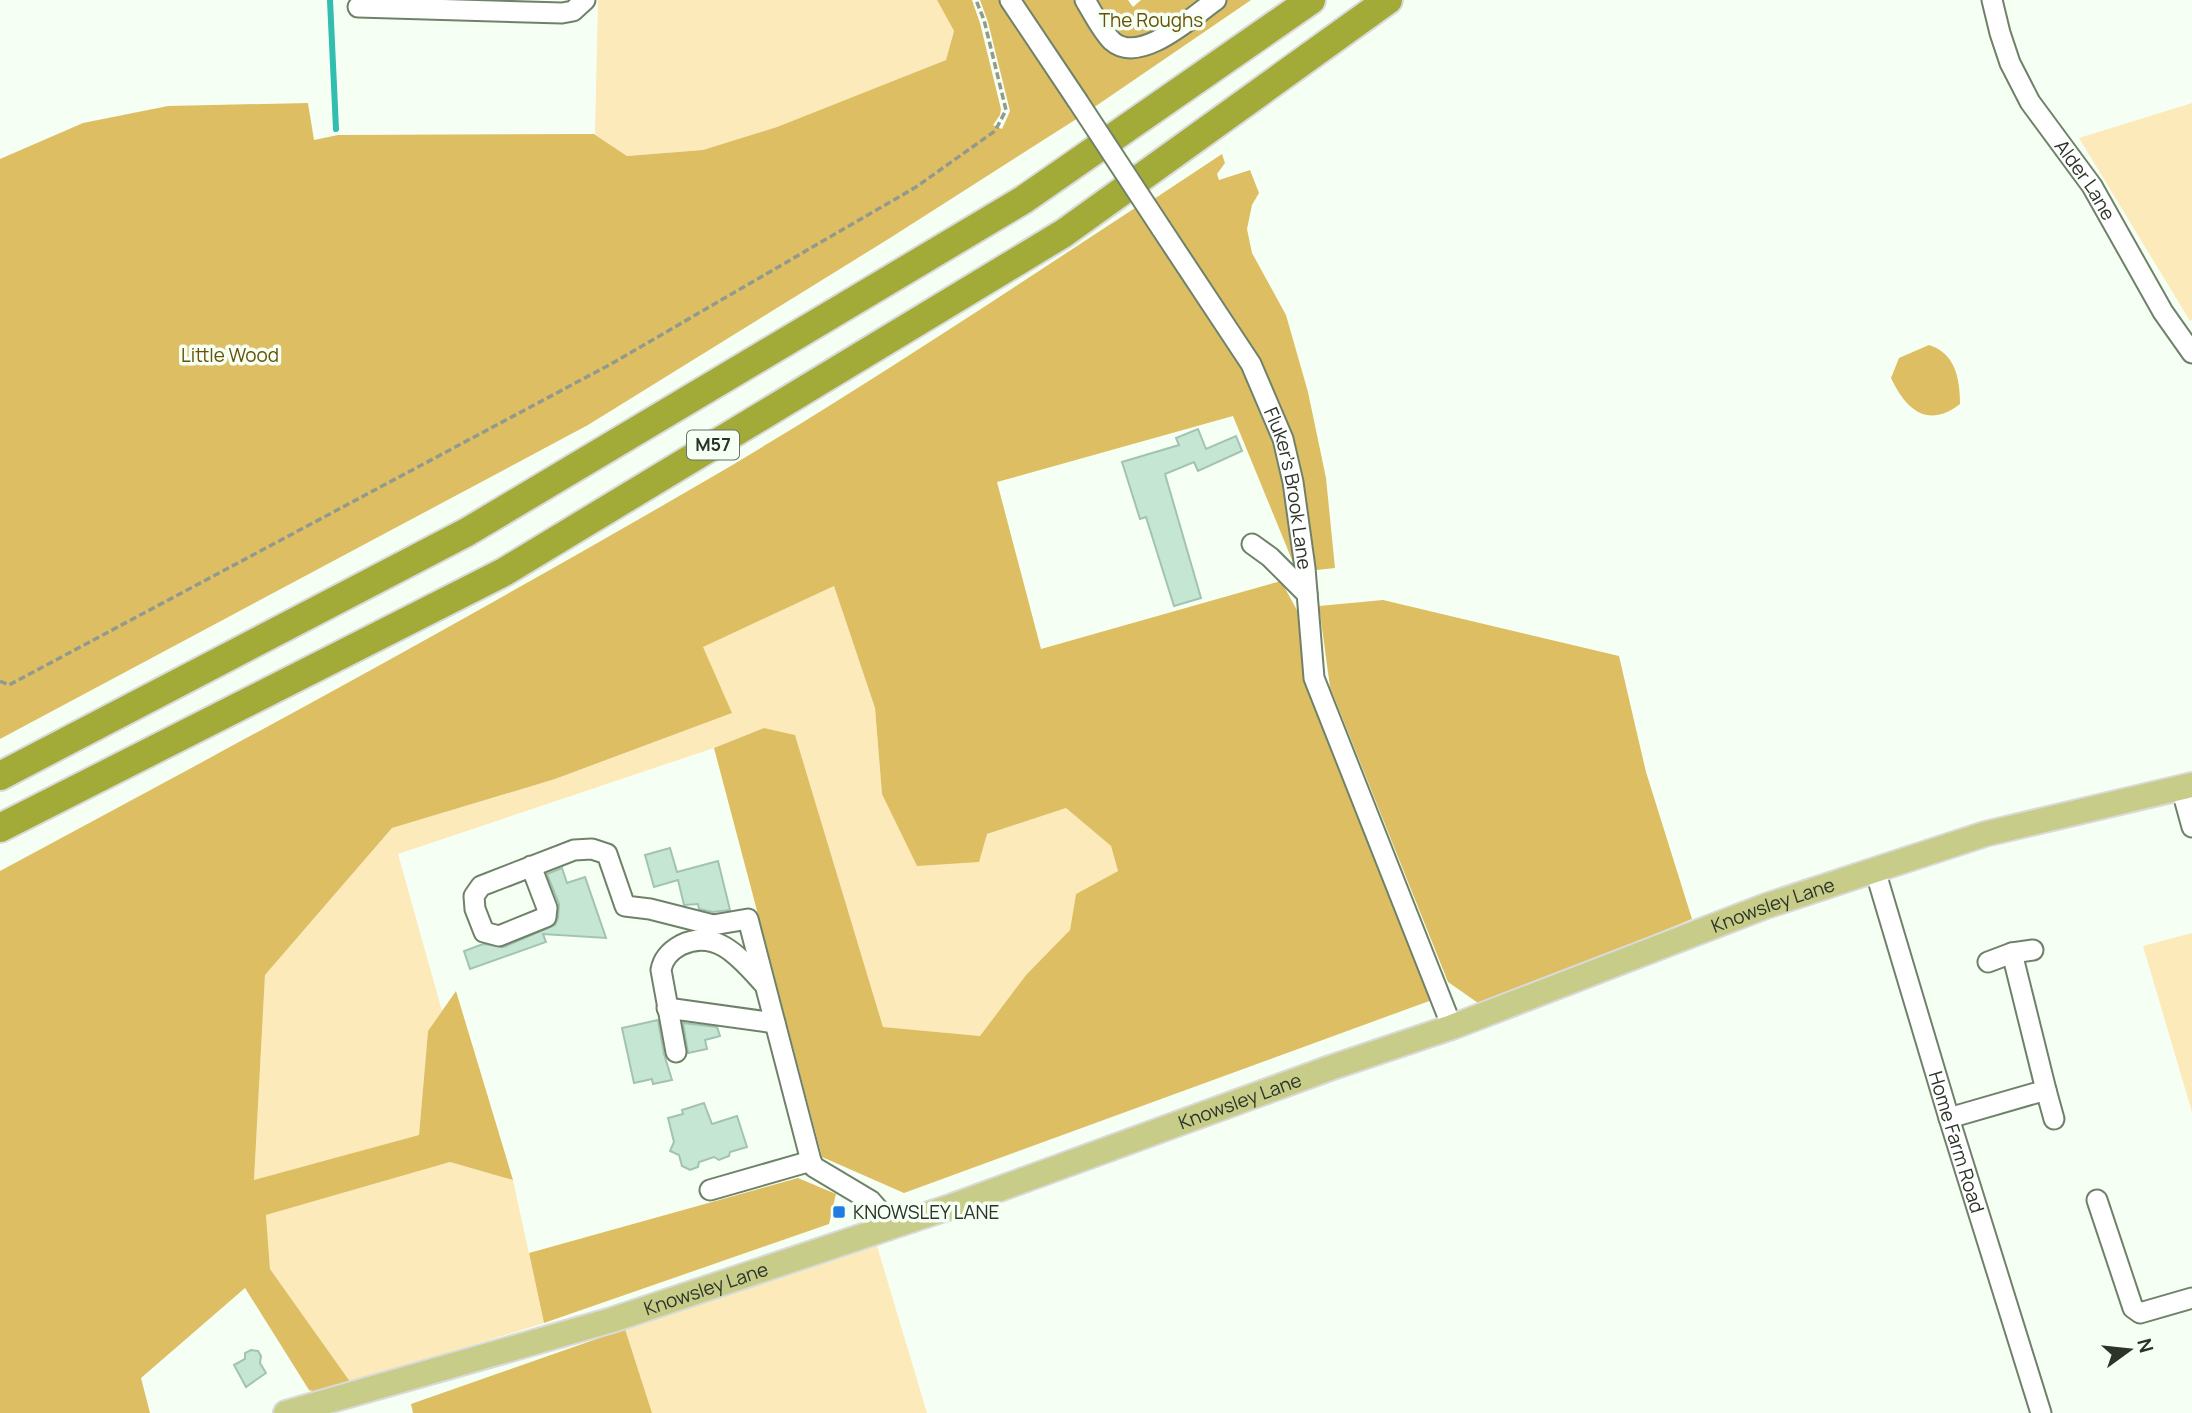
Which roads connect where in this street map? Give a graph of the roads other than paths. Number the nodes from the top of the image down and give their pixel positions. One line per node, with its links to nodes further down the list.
1 (585, 0): 8 (street)
2 (1010, 0): 11 (street, Fluker's Brook Lane, bridge)
3 (1085, 0): 4 (street)
4 (1216, 0)
5 (1311, 0): 12 (highway, M57)
6 (1388, 0): 15 (highway, M57)
7 (1992, 0): 9 (street, Alder Lane)
8 (358, 8)
9 (2192, 353)
10 (1252, 544): 11 (street)
11 (1307, 594): 24 (street, Fluker's Brook Lane)
12 (0, 776)
13 (2186, 786): 14 (street); 17 (main road, Knowsley Lane)
14 (2192, 827)
15 (0, 828)
16 (531, 866): 21 (street)
17 (1875, 870): 24 (main road, Knowsley Lane); 27 (street, Home Farm Road)
18 (2033, 950): 19 (street)
19 (2012, 953): 20 (street); 26 (street)
20 (1988, 962)
21 (766, 987): 22 (street); 23 (street)
22 (667, 1008): 23 (street); 25 (street)
23 (775, 1023): 29 (street)
24 (1452, 1027): 32 (main road, Knowsley Lane)
25 (676, 1052)
26 (2046, 1090): 27 (street); 28 (street)
27 (1949, 1118): 35 (street, Home Farm Road)
28 (2054, 1119)
29 (811, 1161): 30 (street); 32 (street)
30 (710, 1189)
31 (2097, 1200): 33 (street)
32 (893, 1226): 34 (main road, Knowsley Lane)
33 (2192, 1298)
34 (298, 1411)
35 (2041, 1413)

